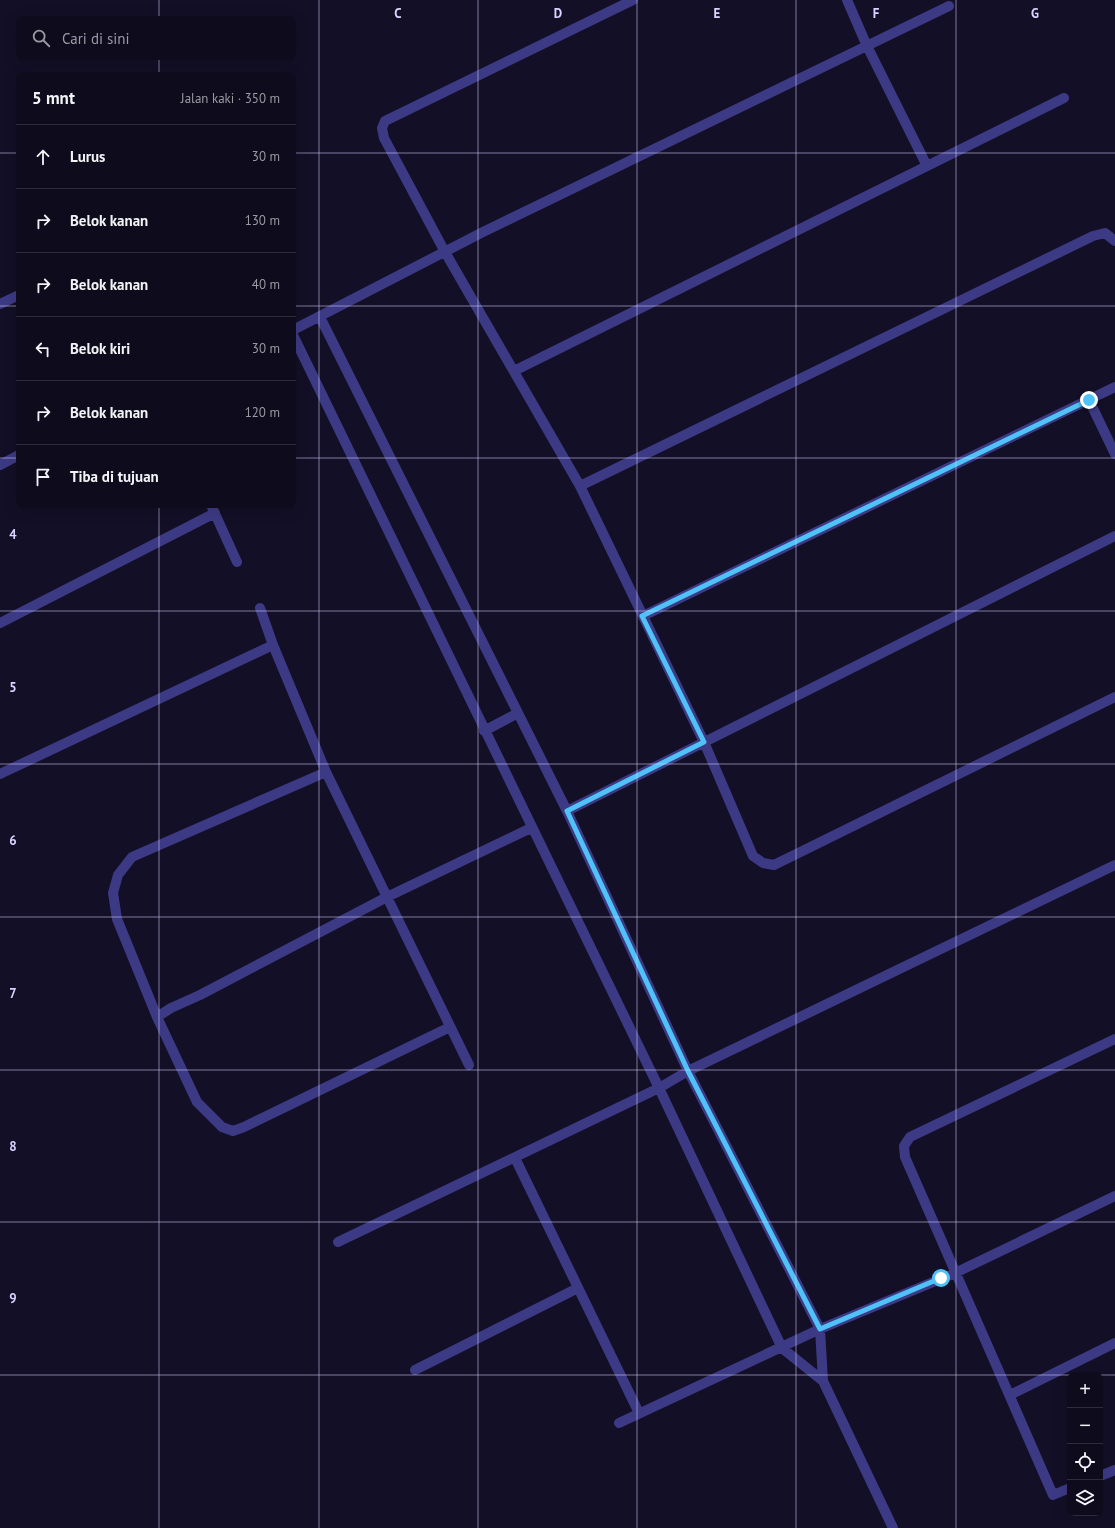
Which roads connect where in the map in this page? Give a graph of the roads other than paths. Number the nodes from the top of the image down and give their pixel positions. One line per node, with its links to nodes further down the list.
1 (633, 0): 8 (street)
2 (847, 0): 4 (street)
3 (949, 6): 4 (street)
4 (868, 46): 6 (street); 8 (street)
5 (1064, 98): 6 (street)
6 (927, 166): 14 (street)
7 (1115, 241): 20 (street)
8 (444, 252): 11 (street); 14 (street)
9 (16, 296): 10 (street)
10 (0, 304)
11 (320, 317): 12 (street); 29 (street)
12 (296, 329)
13 (296, 341): 30 (street)
14 (514, 371): 20 (street)
15 (1115, 387): 16 (street)
16 (1089, 400): 17 (street); 25 (street)
17 (1115, 454)
18 (16, 457): 19 (street)
19 (0, 465)
20 (580, 486): 25 (street)
21 (213, 509): 23 (street); 26 (street)
22 (1115, 536): 31 (street)
23 (237, 562)
24 (260, 608): 27 (street)
25 (642, 616): 31 (street)
26 (0, 623)
27 (273, 645): 32 (street); 33 (street)
28 (1115, 697): 31 (street)
29 (518, 713): 30 (street); 34 (street)
30 (484, 731): 35 (street)
31 (704, 742): 34 (street)
32 (326, 772): 37 (street); 38 (street)
33 (0, 774)
34 (567, 811): 42 (street)
35 (531, 828): 37 (street); 43 (street)
36 (1115, 865): 42 (street)
37 (386, 897): 38 (street); 39 (street)
38 (157, 1017): 39 (street)
39 (450, 1028): 41 (street)
40 (1115, 1039): 47 (street)
41 (469, 1065)
42 (688, 1071): 43 (street); 49 (street)
43 (659, 1088): 44 (street); 51 (street)
44 (515, 1158): 46 (street); 48 (street)
45 (1115, 1196): 47 (street)
46 (338, 1242)
47 (955, 1273): 49 (street); 54 (street)
48 (578, 1288): 52 (street); 55 (street)
49 (820, 1329): 51 (street); 53 (street)
50 (1115, 1343): 54 (street)
51 (782, 1348): 53 (street); 55 (street)
52 (415, 1370)
53 (823, 1381): 60 (street)
54 (1010, 1395): 59 (street)
55 (639, 1413): 56 (street)
56 (619, 1423)
57 (1115, 1470): 58 (street)
58 (1103, 1475)
59 (1067, 1489)
60 (893, 1528)

